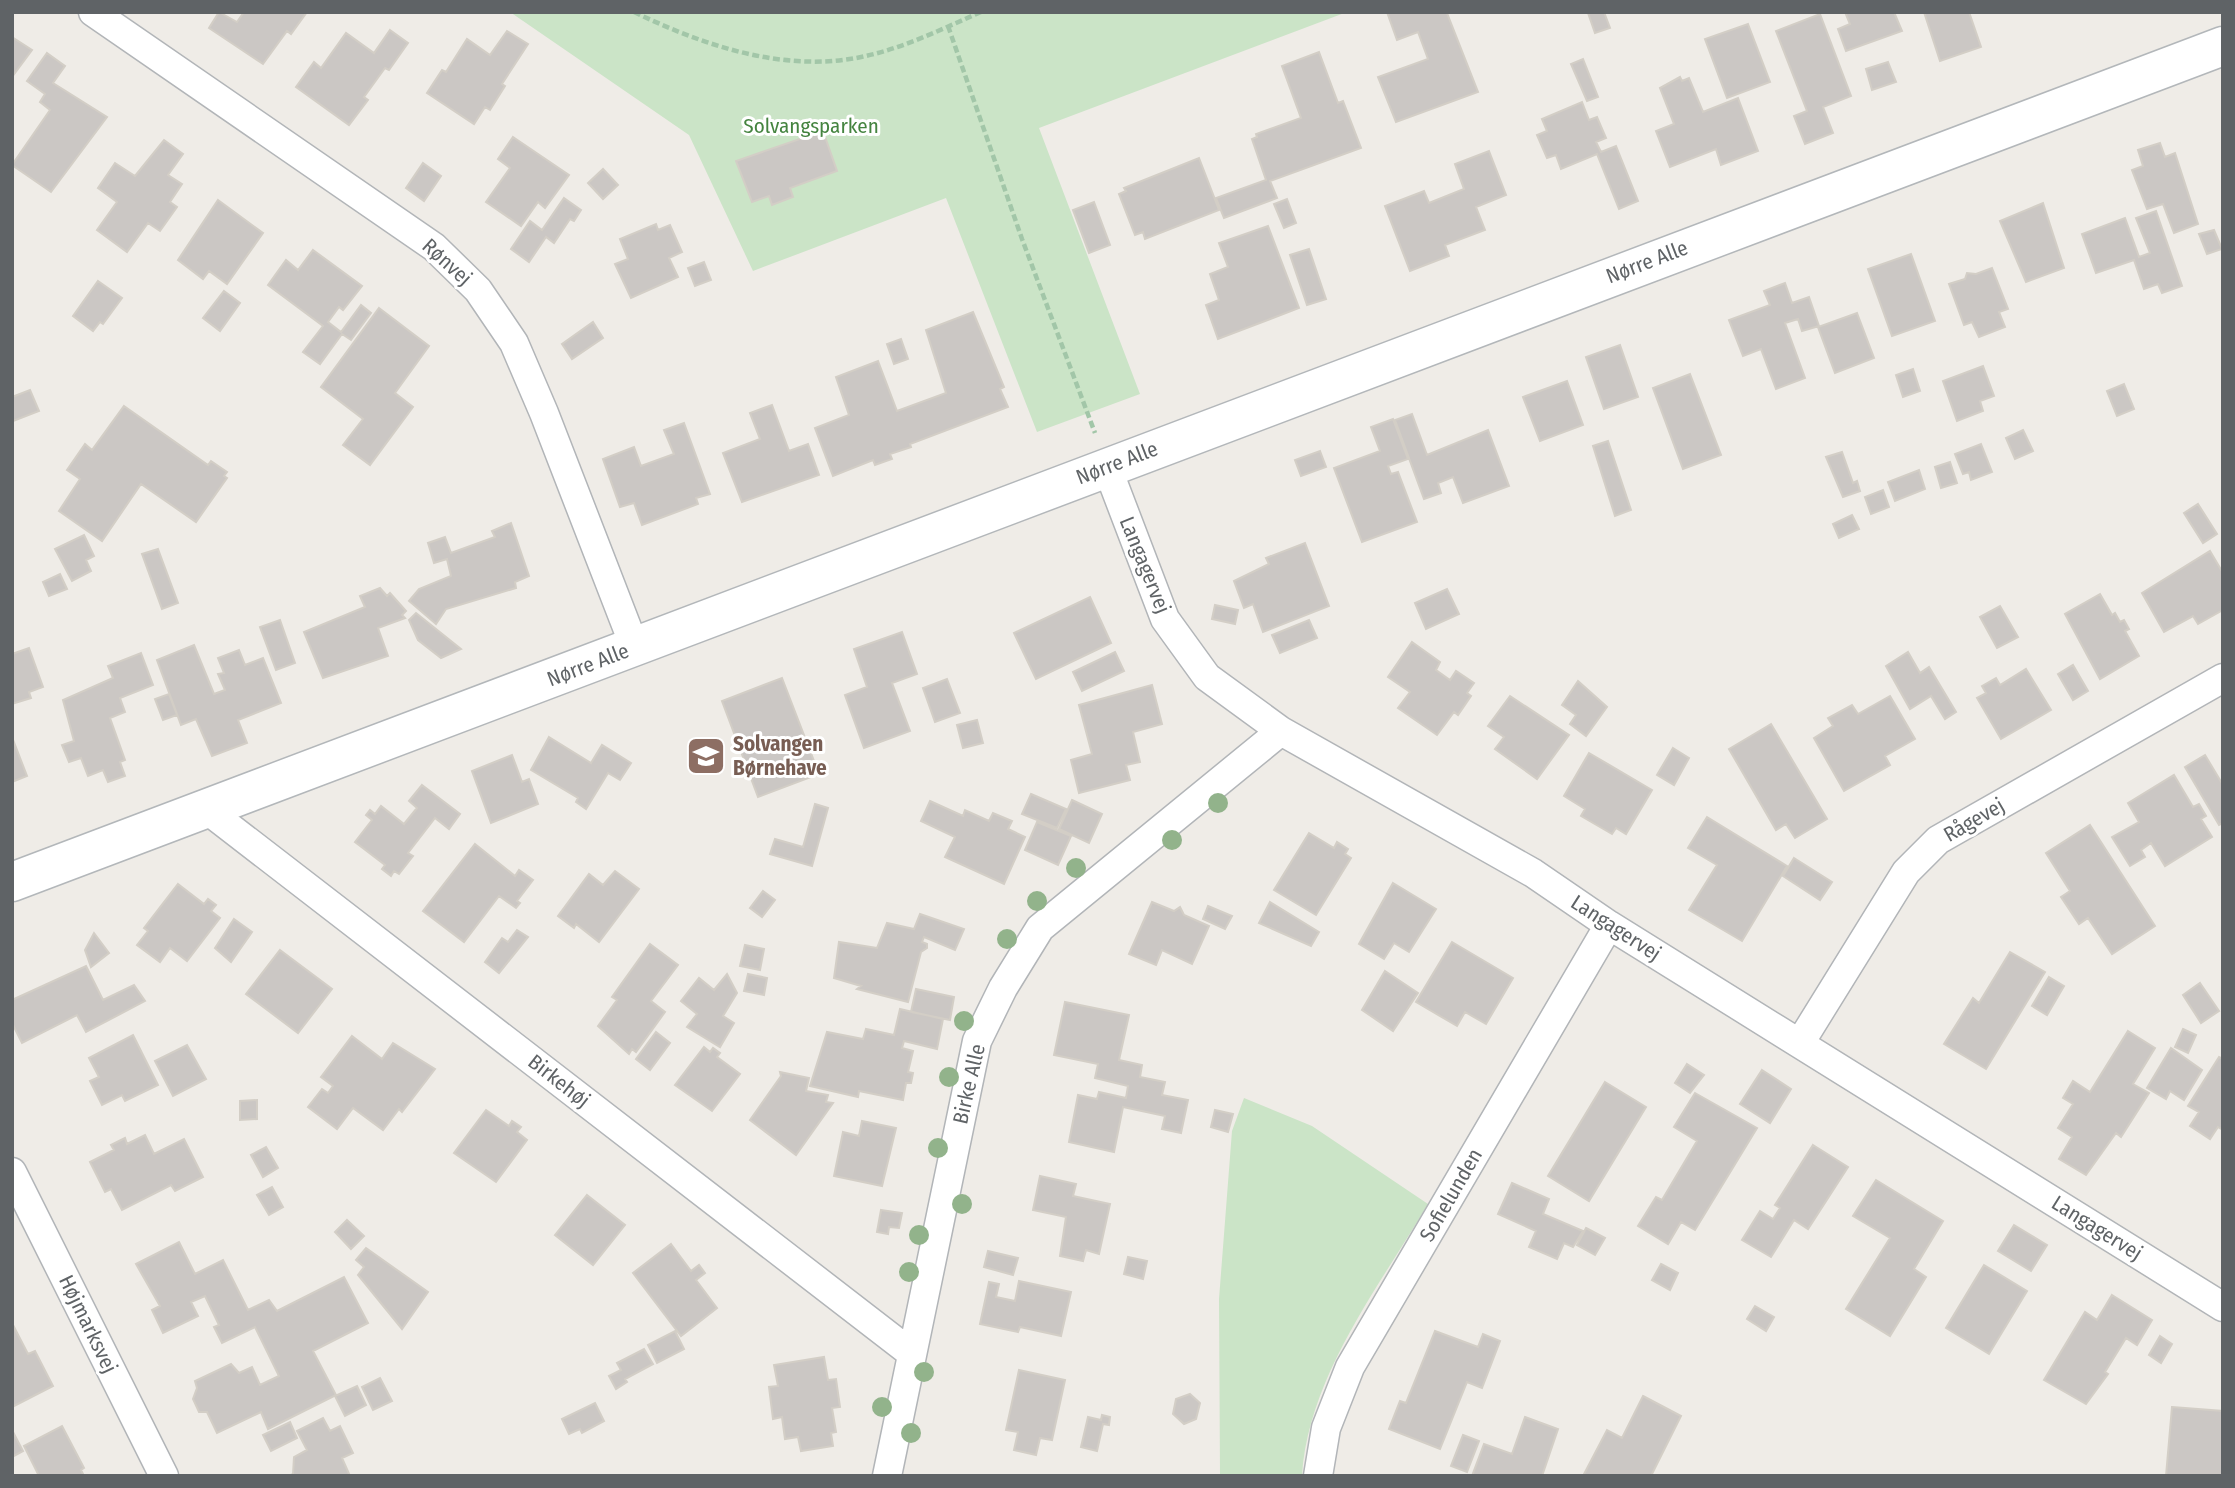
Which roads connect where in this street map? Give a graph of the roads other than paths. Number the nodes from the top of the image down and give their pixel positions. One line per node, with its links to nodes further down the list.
1 (93, 12): 4 (street, Rønvej)
2 (2223, 46): 3 (street, Nørre Alle)
3 (1107, 467): 4 (street, Nørre Alle); 6 (street, Langagervej)
4 (635, 648): 7 (street, Nørre Alle)
5 (2223, 678): 10 (street, Rågevej)
6 (1281, 732): 9 (street, Langagervej); 13 (street, Birke Alle)
7 (206, 809): 8 (street, Nørre Alle); 13 (street, Birkehøj)
8 (12, 882)
9 (1609, 925): 10 (street, Langagervej); 16 (street, Sofielunden)
10 (1800, 1043): 12 (street, Langagervej)
11 (12, 1172): 14 (street, Højmarksvej)
12 (2223, 1307)
13 (911, 1353): 15 (street, Birke Alle)
14 (164, 1476)
15 (887, 1476)
16 (1318, 1476)

